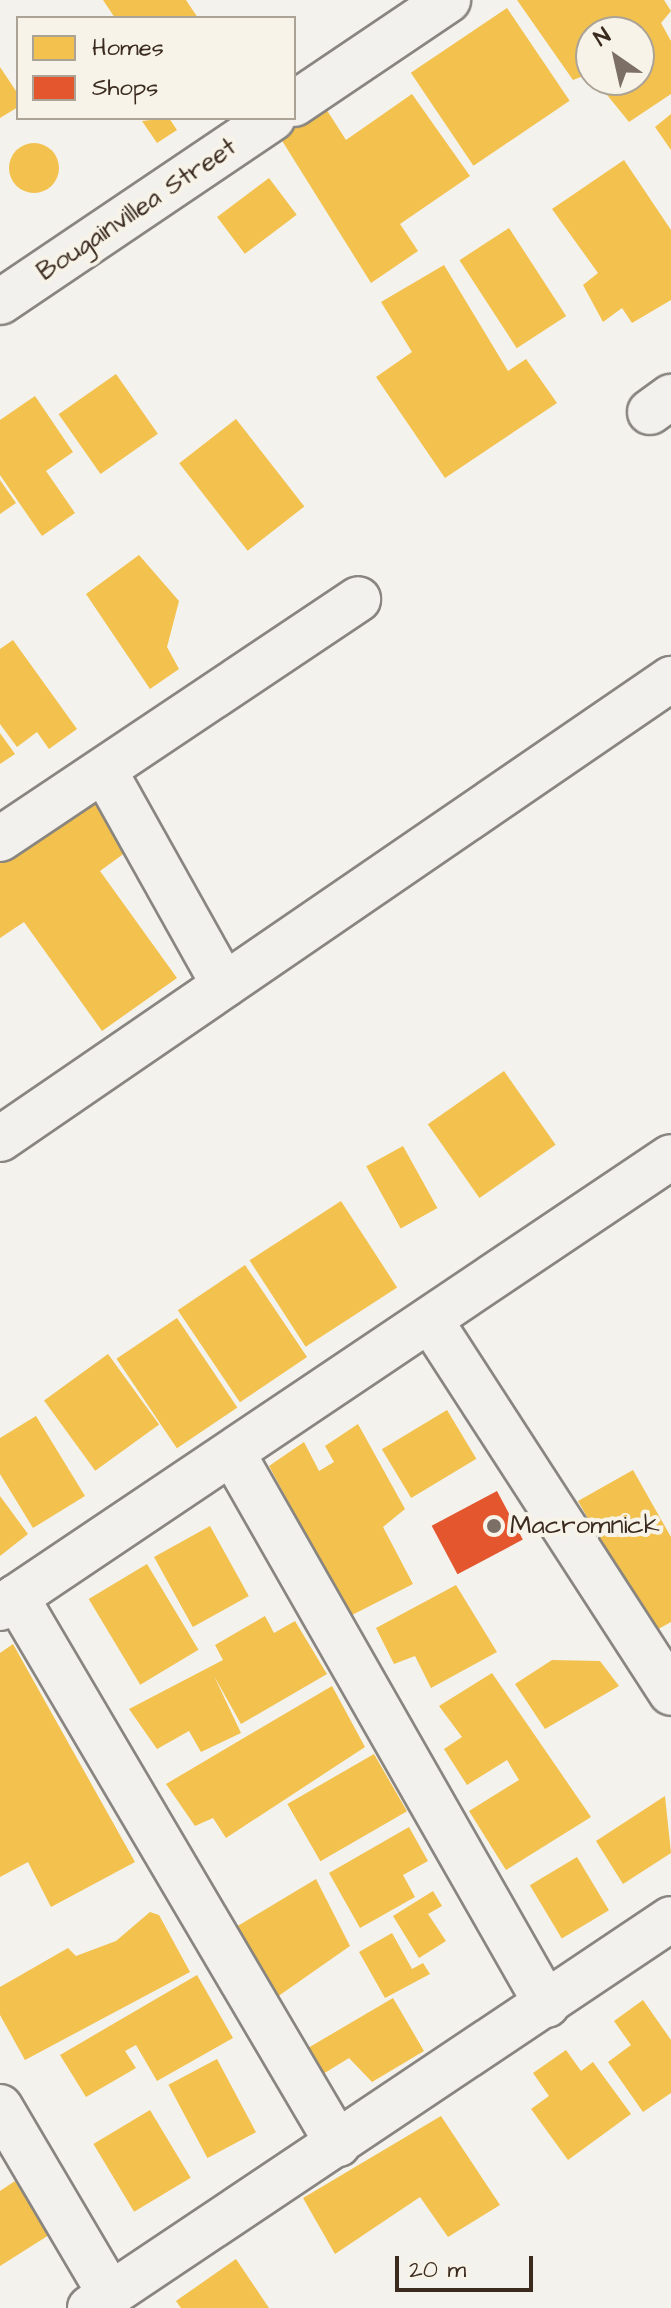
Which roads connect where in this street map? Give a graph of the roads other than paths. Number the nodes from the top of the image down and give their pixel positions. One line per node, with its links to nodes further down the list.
1 (448, 0): 2 (street)
2 (296, 103)
3 (270, 120): 4 (street, Bougainvillea Street)
4 (0, 302)
5 (358, 599): 7 (street)
6 (671, 679): 9 (street)
7 (105, 772): 8 (street); 9 (street)
8 (0, 839)
9 (224, 985): 10 (street)
10 (0, 1139)
11 (671, 1157): 12 (street)
12 (430, 1320): 13 (street); 15 (street)
13 (233, 1454): 14 (street); 17 (street)
14 (8, 1602): 19 (street)
15 (671, 1693)
16 (671, 1919): 17 (street)
17 (547, 2005): 19 (street)
18 (0, 2107): 20 (street)
19 (338, 2144): 20 (street)
20 (100, 2301)

